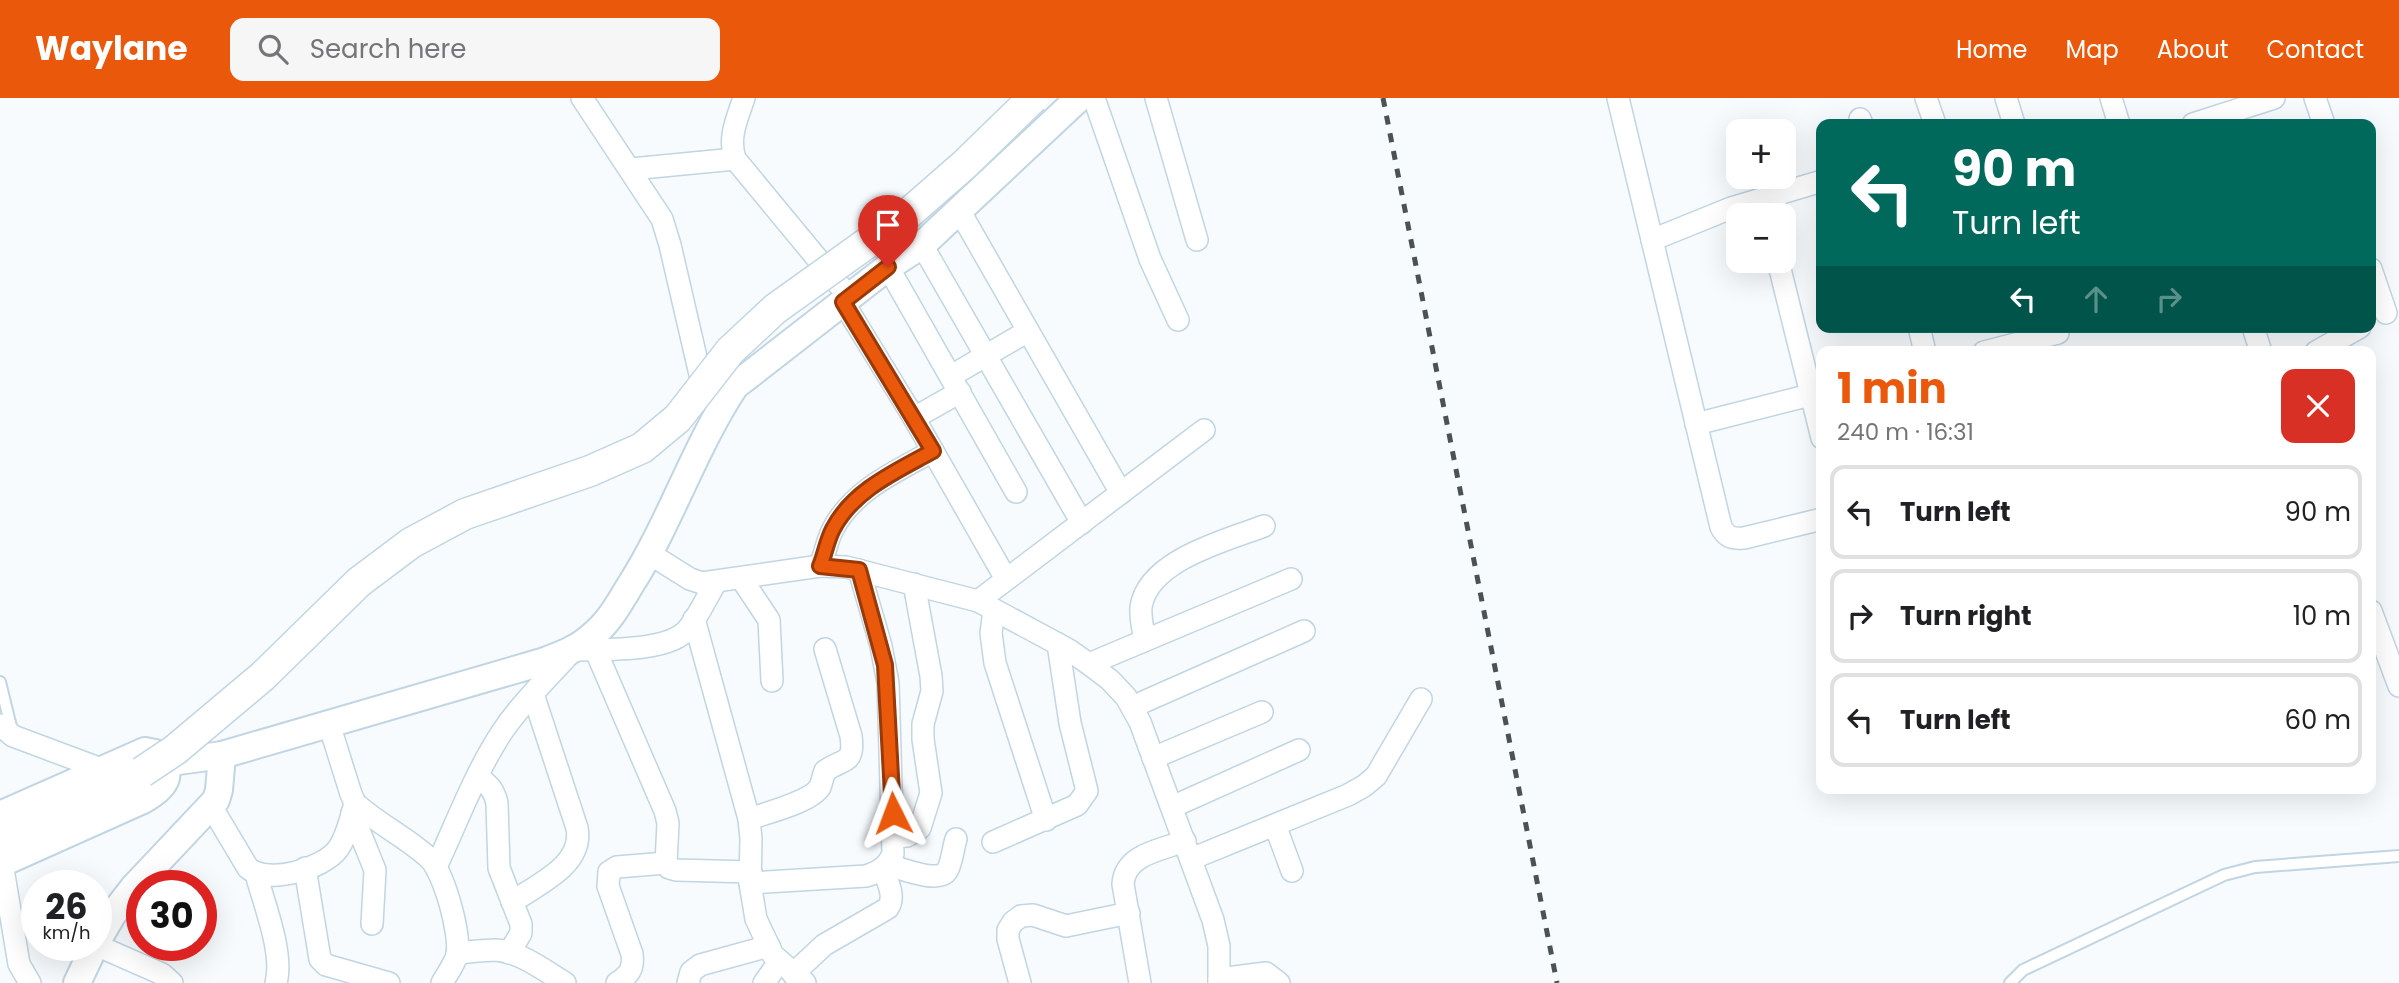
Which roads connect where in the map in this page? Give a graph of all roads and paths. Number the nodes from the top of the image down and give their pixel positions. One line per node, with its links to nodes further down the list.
1 (582, 98): 19 (street)
2 (744, 98): 18 (street)
3 (1032, 98): 83 (main road, bridge)
4 (1079, 98): 22 (street)
5 (1094, 98): 32 (street)
6 (1156, 98): 24 (street)
7 (1618, 98): 25 (street)
8 (1926, 98): 14 (street)
9 (2007, 98): 15 (street)
10 (2111, 98): 16 (street)
11 (2274, 98): 13 (street)
12 (2315, 98): 17 (street)
13 (2211, 108)
14 (1933, 119)
15 (2013, 119)
16 (2117, 119)
17 (2322, 119)
18 (735, 159): 19 (street); 30 (street)
19 (631, 169): 44 (street)
20 (1816, 184): 21 (street)
21 (1773, 203)
22 (959, 210): 26 (street); 33 (street)
23 (1726, 218): 25 (street)
24 (1197, 240)
25 (1652, 240): 43 (street)
26 (922, 245): 27 (street); 38 (street)
27 (888, 267): 30 (street); 39 (street)
28 (1782, 273): 40 (street)
29 (2376, 285): 31 (street)
30 (846, 299): 42 (street); 44 (street)
31 (2385, 313)
32 (1178, 320)
33 (1028, 331): 38 (street); 48 (street)
34 (2349, 333): 37 (street)
35 (2060, 337): 36 (street)
36 (2014, 346)
37 (2327, 346)
38 (987, 355): 39 (street); 50 (street)
39 (955, 384): 42 (street); 47 (street)
40 (1816, 391)
41 (1816, 394): 43 (street)
42 (914, 418): 46 (street)
43 (1696, 424): 49 (street)
44 (712, 426): 52 (street)
45 (1204, 430): 48 (street)
46 (933, 451): 53 (street); 56 (street)
47 (1016, 492)
48 (1121, 493): 50 (street)
49 (1816, 520)
50 (1082, 523): 56 (street)
51 (1265, 526): 64 (street)
52 (650, 554): 58 (street); 67 (street)
53 (820, 566): 54 (street); 55 (street)
54 (859, 570): 59 (street); 79 (street)
55 (741, 578): 58 (street); 69 (street)
56 (1006, 579): 60 (street)
57 (1291, 579): 64 (street)
58 (716, 582): 61 (street)
59 (914, 584): 60 (street); 93 (street)
60 (986, 605): 65 (street); 91 (street)
61 (694, 620): 67 (street); 90 (street)
62 (2376, 624): 71 (street)
63 (1304, 631): 74 (street)
64 (1145, 640): 68 (street)
65 (1058, 644): 68 (street); 91 (street)
66 (825, 649): 78 (street)
67 (584, 650): 72 (street); 76 (street); 99 (street)
68 (1089, 664): 74 (street)
69 (772, 681)
70 (0, 682): 77 (lane)
71 (2399, 686)
72 (533, 694): 85 (street); 107 (street)
73 (1421, 699): 92 (street)
74 (1132, 708): 82 (street)
75 (1262, 712): 82 (street)
76 (328, 724): 81 (street); 88 (street)
77 (6, 731): 84 (street)
78 (851, 736): 79 (street); 90 (street)
79 (890, 742): 93 (street)
80 (1299, 750): 87 (street)
81 (222, 755): 83 (street); 86 (street)
82 (1153, 758): 87 (street)
83 (153, 768): 84 (street); 97 (main road)
84 (104, 770): 89 (street)
85 (478, 777): 100 (street); 107 (street)
86 (211, 806): 104 (street); 109 (street)
87 (1172, 807): 96 (street)
88 (354, 808): 100 (street); 102 (street); 110 (street)
89 (0, 815)
90 (749, 819): 105 (street)
91 (1046, 820): 95 (street)
92 (1275, 825): 96 (street); 103 (street)
93 (894, 837): 101 (street)
94 (956, 839): 101 (street)
95 (993, 842)
96 (1188, 850): 108 (street); 116 (street)
97 (1, 855): 106 (street)
98 (2399, 856): 130 (lane)
99 (666, 863): 105 (street); 124 (street)
100 (436, 867): 112 (street)
101 (886, 867): 105 (street); 115 (street)
102 (305, 868): 104 (street); 121 (street)
103 (1292, 871)
104 (256, 874): 120 (street)
105 (750, 878): 115 (street)
106 (5, 900): 117 (street)
107 (512, 902): 113 (street)
108 (1129, 913): 127 (street); 128 (street)
109 (112, 916)
110 (372, 925)
111 (112, 951): 119 (street)
112 (457, 953): 113 (street); 122 (street)
113 (509, 953): 123 (street)
114 (88, 961): 118 (street)
115 (786, 966): 125 (street); 126 (street)
116 (1219, 981): 129 (street)
117 (30, 983)
118 (77, 983)
119 (172, 983)
120 (276, 983)
121 (389, 983)
122 (442, 983)
123 (565, 983)
124 (617, 983)
125 (688, 983)
126 (764, 983)
127 (1020, 983)
128 (1140, 983)
129 (1279, 983)
130 (2010, 983)

